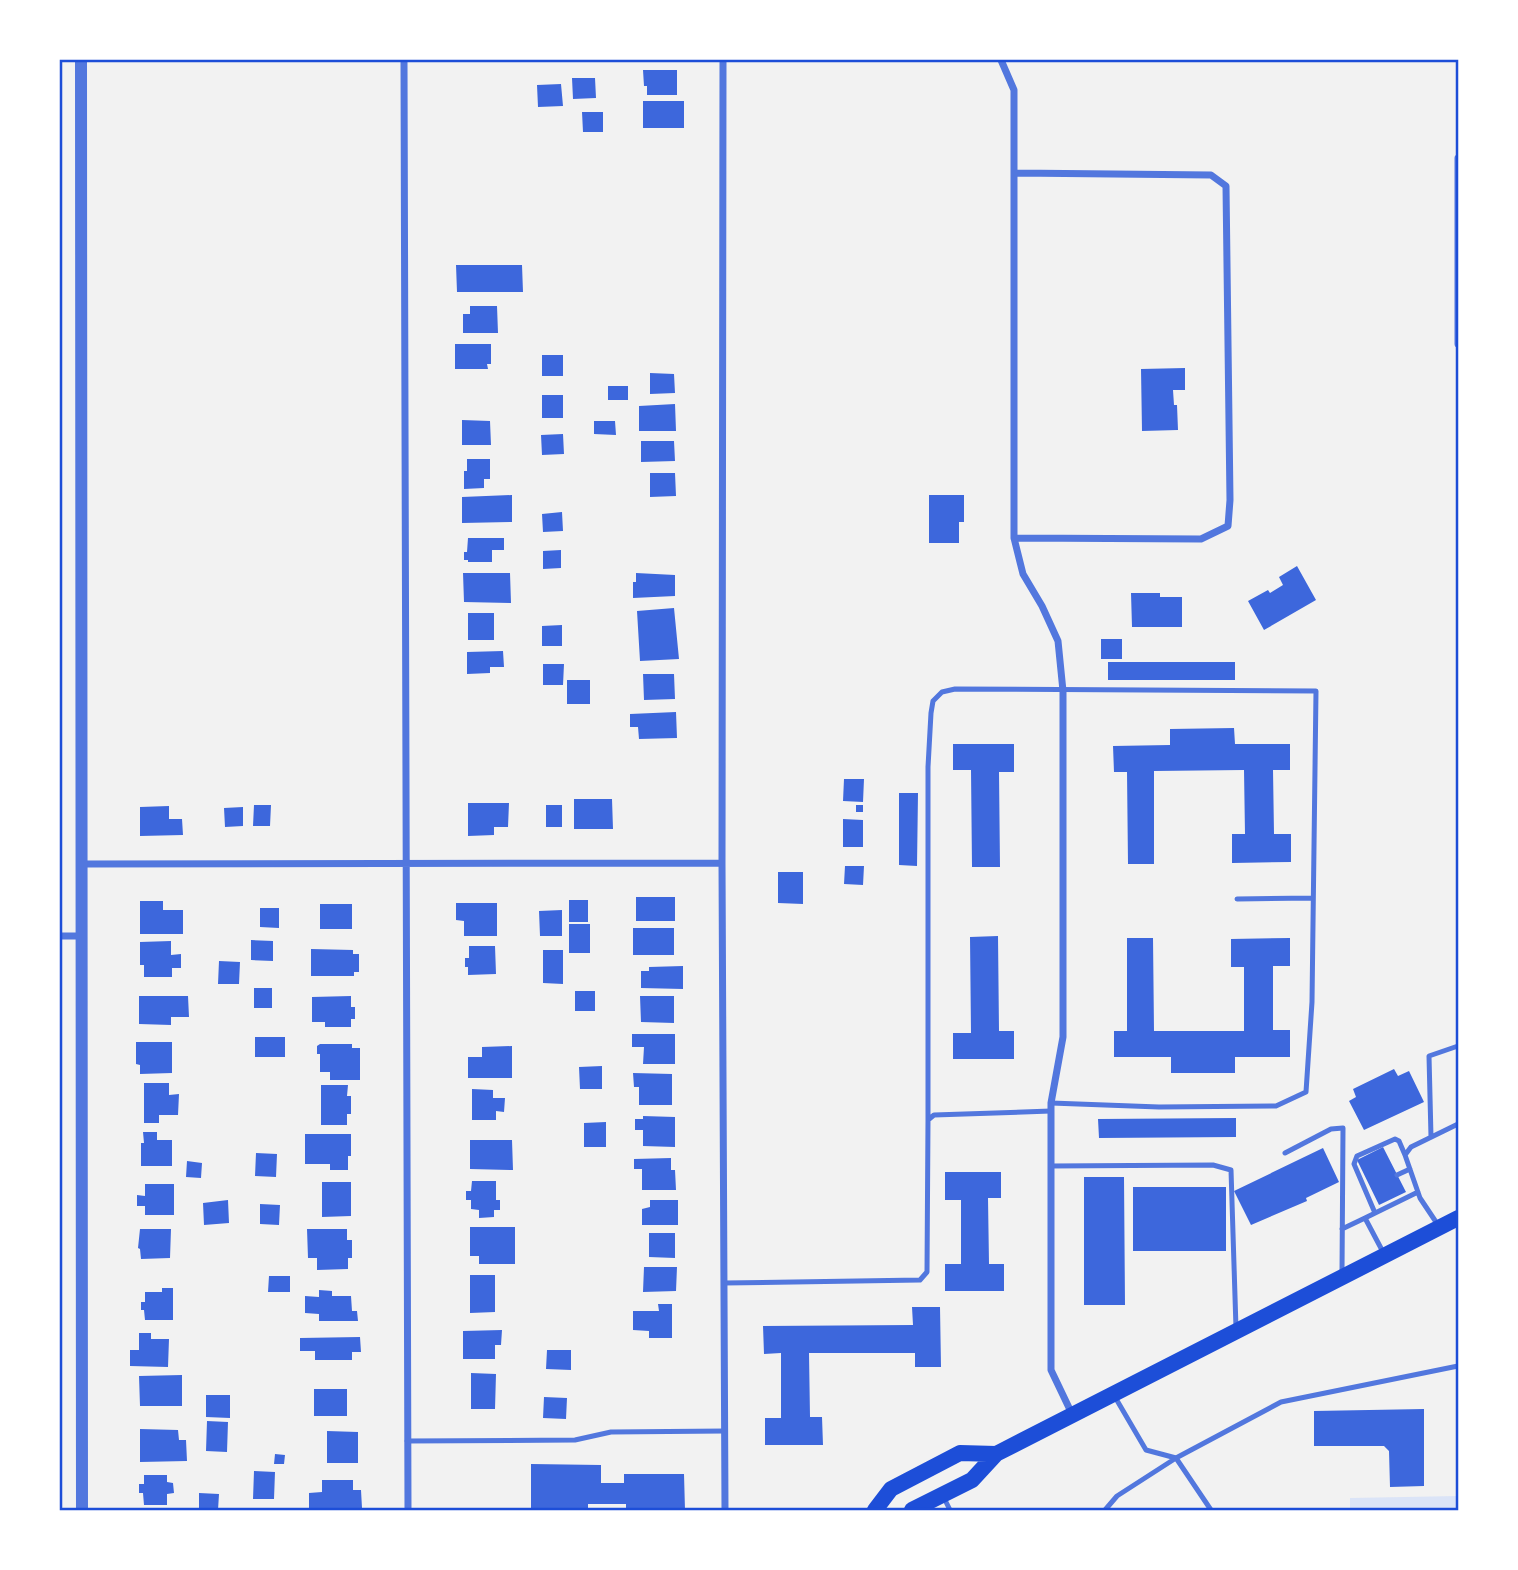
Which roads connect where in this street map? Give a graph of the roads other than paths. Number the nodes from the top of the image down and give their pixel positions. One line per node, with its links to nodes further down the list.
1 (81, 60): 12 (street)
2 (404, 60): 10 (street)
3 (723, 60): 11 (street)
4 (1001, 60): 6 (street)
5 (1458, 158): 7 (street)
6 (1014, 173): 8 (street); 8 (street)
7 (1458, 344)
8 (1014, 538): 9 (street)
9 (1063, 691): 13 (lane); 18 (street); 19 (lane)
10 (405, 863): 11 (street); 12 (street); 41 (street)
11 (722, 863): 35 (street)
12 (81, 864): 16 (street)
13 (1313, 898): 14 (lane); 18 (lane)
14 (1237, 899)
15 (60, 936): 16 (street)
16 (81, 936): 45 (street)
17 (1458, 1046): 21 (lane)
18 (1051, 1107): 19 (lane); 24 (street)
19 (928, 1121): 35 (lane)
20 (1458, 1124): 21 (lane)
21 (1431, 1137): 23 (lane)
22 (1285, 1153): 32 (lane)
23 (1405, 1155): 25 (lane); 28 (lane)
24 (1051, 1166): 36 (lane); 39 (street)
25 (1410, 1168): 26 (lane); 27 (lane)
26 (1397, 1175)
27 (1418, 1192): 28 (lane); 31 (lane)
28 (1375, 1213): 29 (lane)
29 (1365, 1218): 32 (lane); 33 (lane)
30 (1458, 1218): 31 (main road)
31 (1440, 1228): 33 (main road)
32 (1342, 1229): 34 (lane)
33 (1385, 1256): 34 (main road)
34 (1342, 1278): 36 (main road)
35 (724, 1283): 40 (street)
36 (1236, 1331): 38 (main road)
37 (1458, 1366): 43 (lane)
38 (1113, 1394): 39 (main road); 43 (lane)
39 (1072, 1414): 42 (main road)
40 (725, 1431): 41 (lane); 47 (street)
41 (407, 1441): 46 (street)
42 (996, 1454): 44 (main road); 48 (main road)
43 (1176, 1458): 50 (lane); 51 (lane)
44 (946, 1503): 49 (main road)
45 (82, 1510)
46 (408, 1510)
47 (725, 1510)
48 (875, 1510)
49 (912, 1510)
50 (1105, 1510)
51 (1211, 1510)

